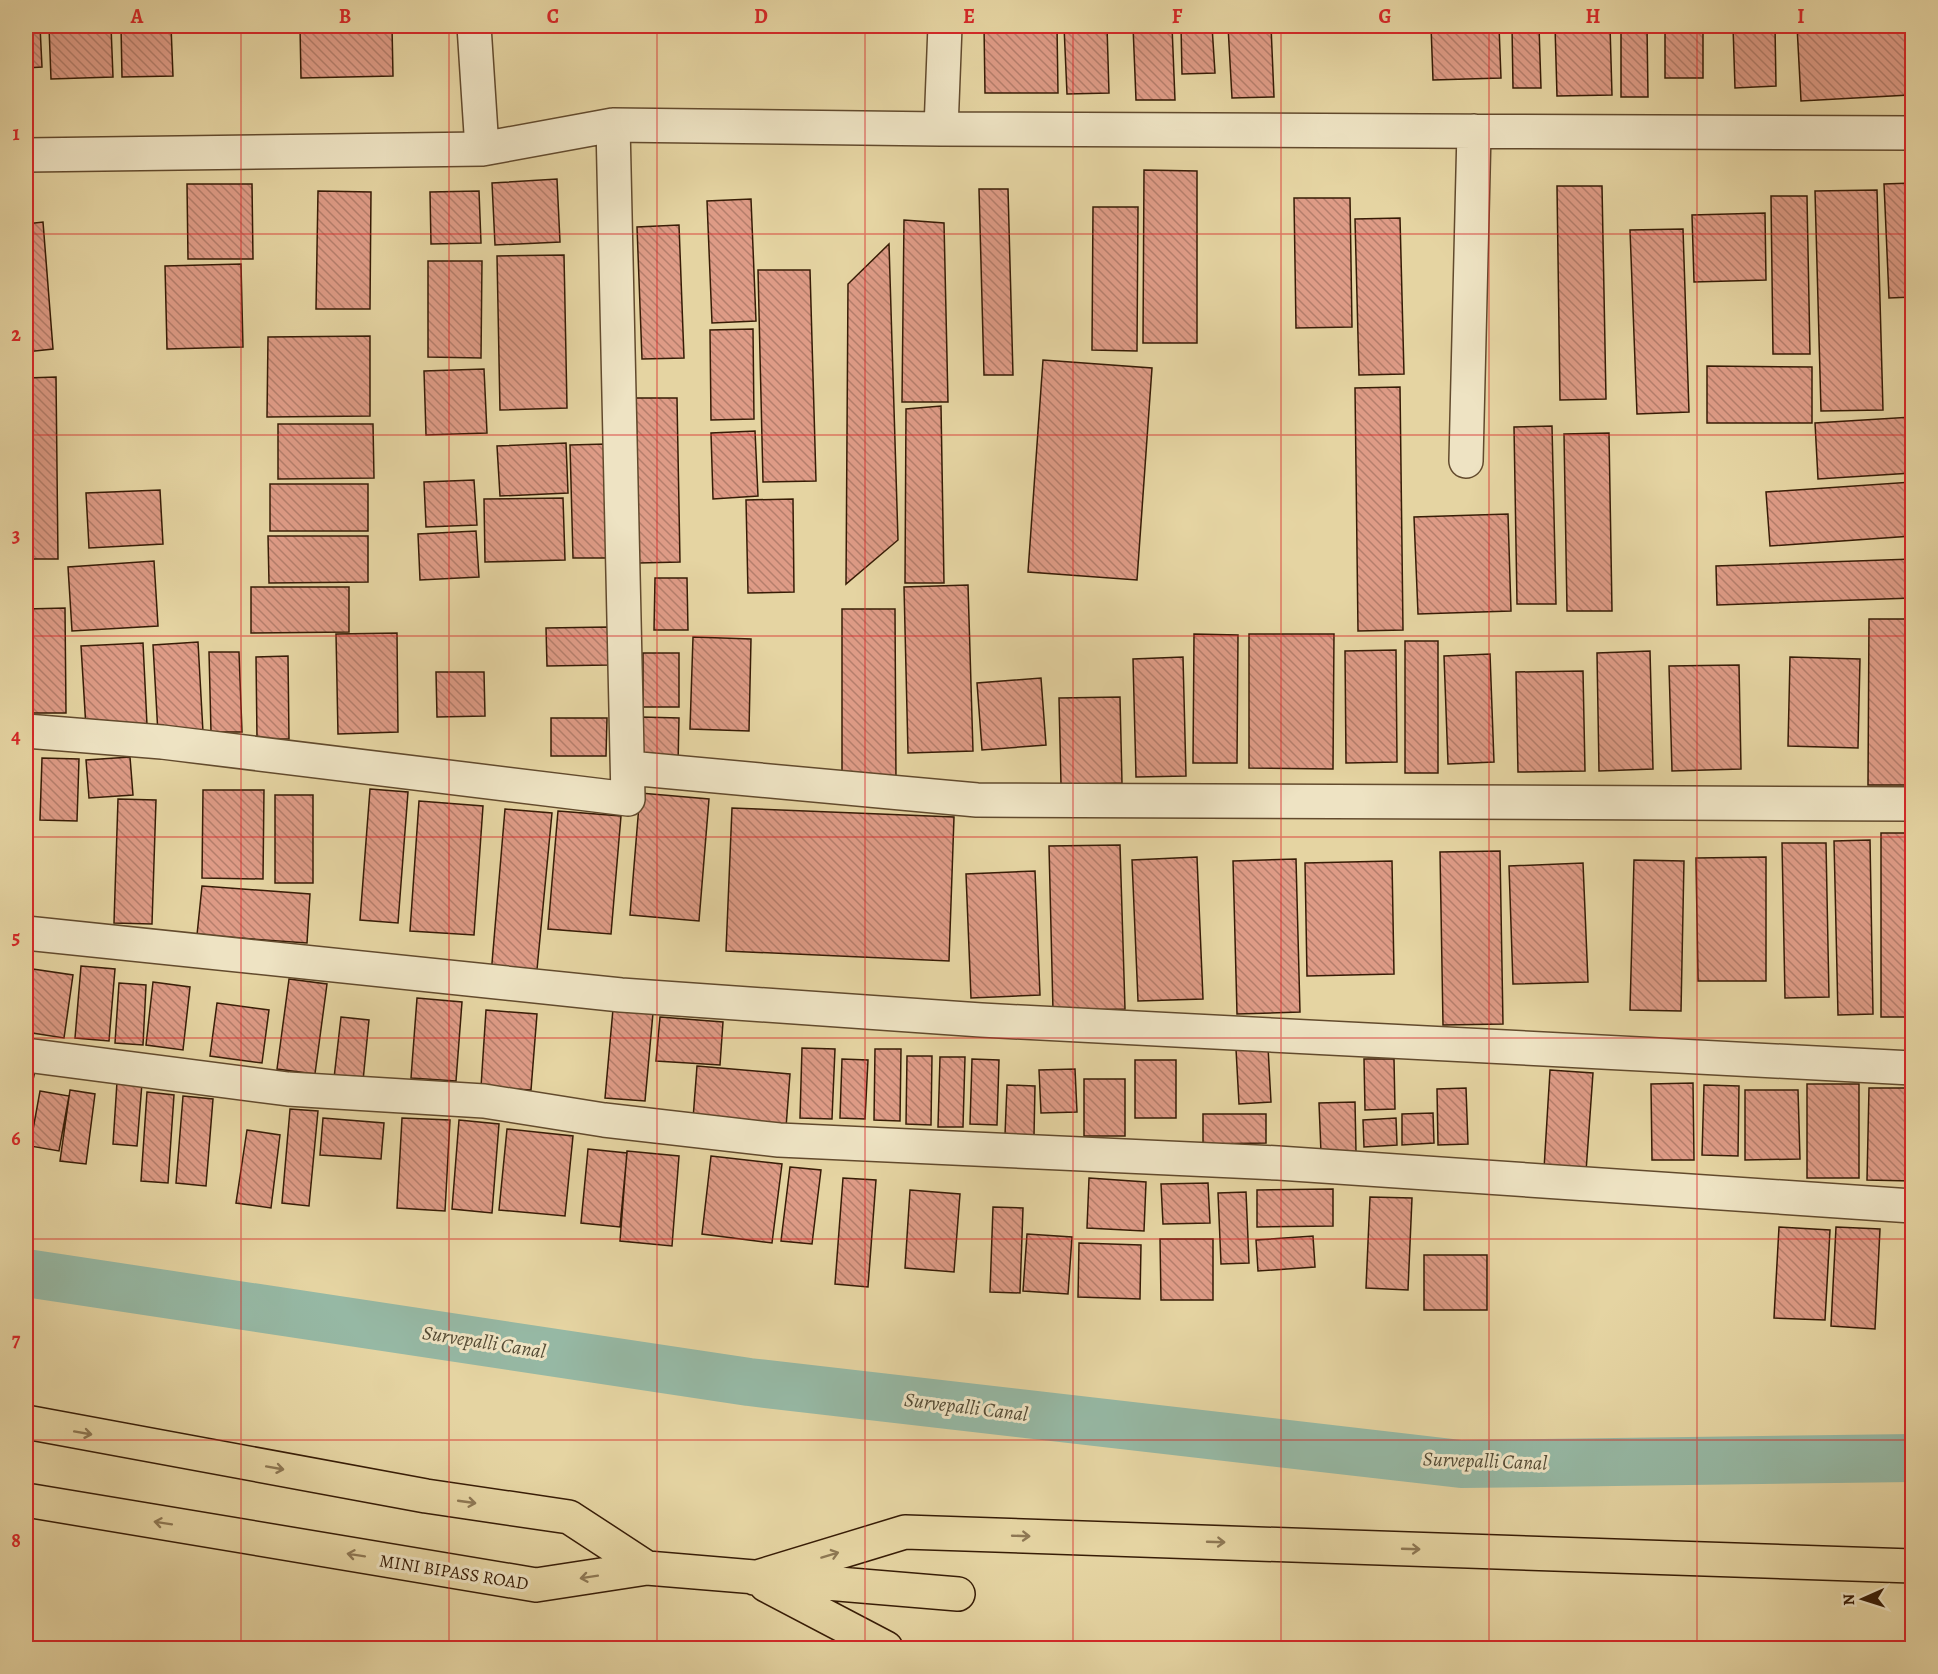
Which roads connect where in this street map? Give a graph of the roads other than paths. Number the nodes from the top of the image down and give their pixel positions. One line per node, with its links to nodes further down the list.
1 (474, 26): 7 (street)
2 (945, 26): 4 (street)
3 (613, 125): 4 (street); 7 (street); 11 (street)
4 (942, 129): 5 (street)
5 (1474, 131): 6 (street); 9 (street)
6 (1912, 133)
7 (482, 149): 8 (street)
8 (26, 156)
9 (1466, 461)
10 (26, 731): 11 (street)
11 (629, 768): 12 (street)
12 (1912, 804)
13 (26, 933): 15 (street)
14 (26, 1055): 16 (street)
15 (1912, 1068)
16 (1912, 1206)
17 (26, 1422): 20 (main road, one-way to 20)
18 (26, 1500): 20 (main road, MINI BIPASS ROAD, one-way to 18)
19 (1912, 1566): 21 (main road, one-way to 19)
20 (647, 1568): 21 (main road, MINI BIPASS ROAD)
21 (754, 1578): 22 (main road, MINI BIPASS ROAD); 23 (main road)
22 (958, 1594)
23 (886, 1648)

